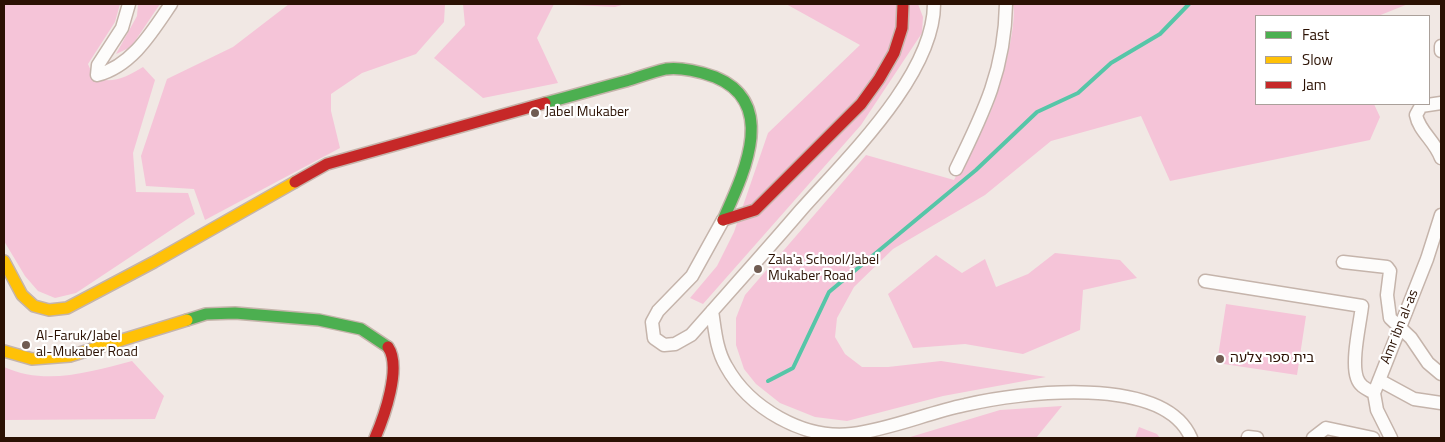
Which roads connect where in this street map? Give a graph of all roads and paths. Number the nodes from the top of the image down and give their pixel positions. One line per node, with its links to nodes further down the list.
1 (129, 4): 2 (street)
2 (171, 4)
3 (903, 4): 12 (street)
4 (934, 4): 16 (street)
5 (1006, 4): 10 (street)
6 (1441, 46): 7 (street)
7 (1441, 51)
8 (1428, 105): 9 (street)
9 (1441, 158)
10 (956, 169)
11 (1441, 215): 17 (street, Amr ibn al-as)
12 (723, 220): 13 (street); 16 (street)
13 (4, 261)
14 (1343, 262): 17 (street)
15 (1205, 282): 21 (street)
16 (712, 311): 24 (street)
17 (1400, 327): 19 (street); 20 (street, Amr ibn al-as)
18 (4, 352): 23 (street)
19 (1441, 374)
20 (1379, 380): 21 (street, Amr ibn al-as); 22 (street)
21 (1374, 393): 27 (street)
22 (1441, 403)
23 (375, 438)
24 (1191, 438)
25 (1313, 438): 26 (street)
26 (1374, 438)
27 (1391, 438)

